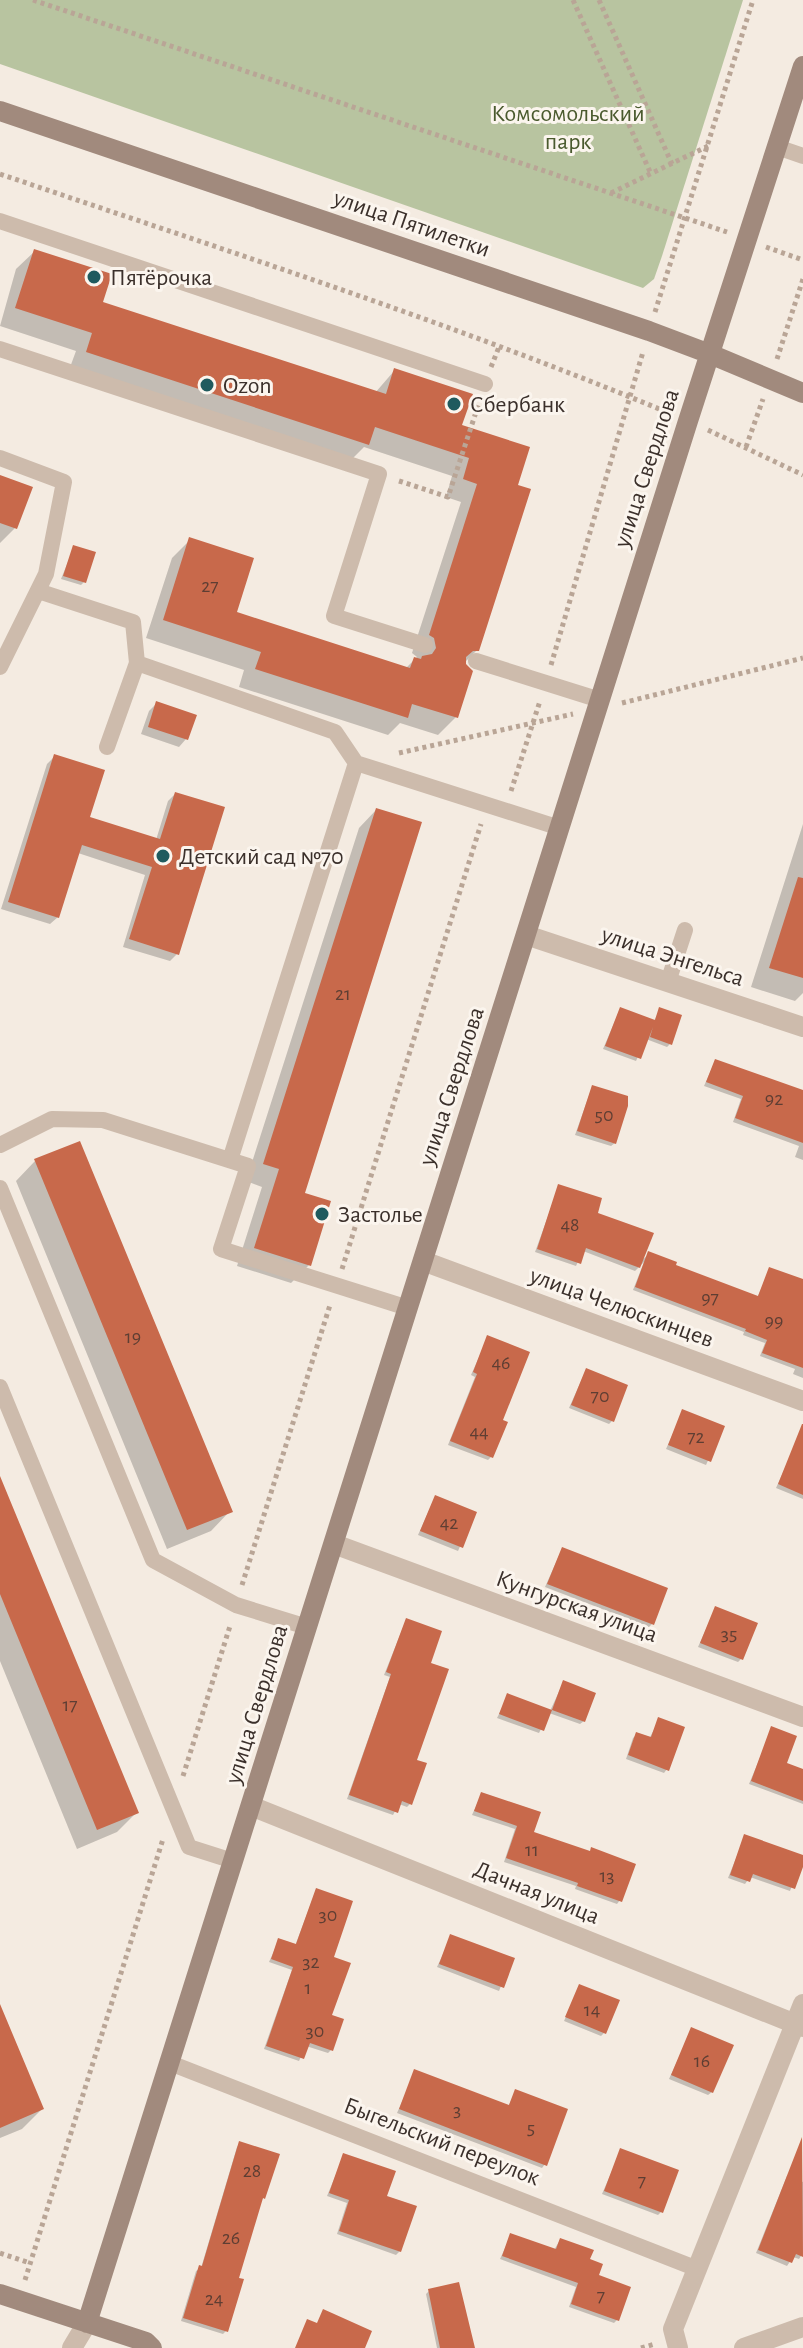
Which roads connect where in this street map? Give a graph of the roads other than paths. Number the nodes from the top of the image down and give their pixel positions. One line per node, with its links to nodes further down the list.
1 (803, 66): 3 (street, улица Свердлова)
2 (0, 111): 7 (street, улица Пятилетки)
3 (777, 147): 4 (lane); 7 (street, улица Свердлова)
4 (803, 156)
5 (0, 221): 8 (lane)
6 (0, 349): 12 (lane)
7 (710, 354): 9 (street, улица Пятилетки); 16 (street, улица Свердлова)
8 (485, 384)
9 (803, 393)
10 (0, 458): 11 (lane)
11 (38, 591): 14 (lane); 15 (lane)
12 (425, 645)
13 (476, 661): 16 (lane)
14 (137, 663): 17 (lane); 18 (lane)
15 (0, 667)
16 (600, 700): 19 (street, улица Свердлова)
17 (107, 747)
18 (356, 763): 19 (lane); 25 (lane)
19 (560, 828): 21 (street, улица Свердлова)
20 (685, 930): 22 (lane)
21 (526, 935): 22 (street, улица Энгельса); 27 (street, улица Свердлова)
22 (668, 982): 23 (street, улица Энгельса)
23 (803, 1027)
24 (0, 1145): 25 (lane)
25 (230, 1160): 28 (lane)
26 (0, 1188): 32 (lane)
27 (423, 1261): 28 (street, улица Свердлова); 30 (street, улица Челюскинцев)
28 (408, 1308): 31 (street, улица Свердлова)
29 (0, 1387): 35 (lane)
30 (803, 1401)
31 (334, 1544): 32 (street, улица Свердлова); 33 (street, Кунгурская улица)
32 (307, 1627): 34 (street, улица Свердлова)
33 (803, 1717)
34 (251, 1806): 35 (street, улица Свердлова); 37 (street, Дачная улица)
35 (233, 1861): 38 (street, улица Свердлова)
36 (803, 2004): 37 (street)
37 (799, 2025): 39 (street)
38 (170, 2063): 39 (lane, Быгельский переулок); 41 (street, улица Свердлова)
39 (695, 2268): 45 (street)
40 (9, 2297): 41 (street)
41 (87, 2323): 43 (street, улица Свердлова); 44 (street)
42 (803, 2327): 46 (street)
43 (72, 2348)
44 (152, 2348)
45 (678, 2348)
46 (744, 2348)

